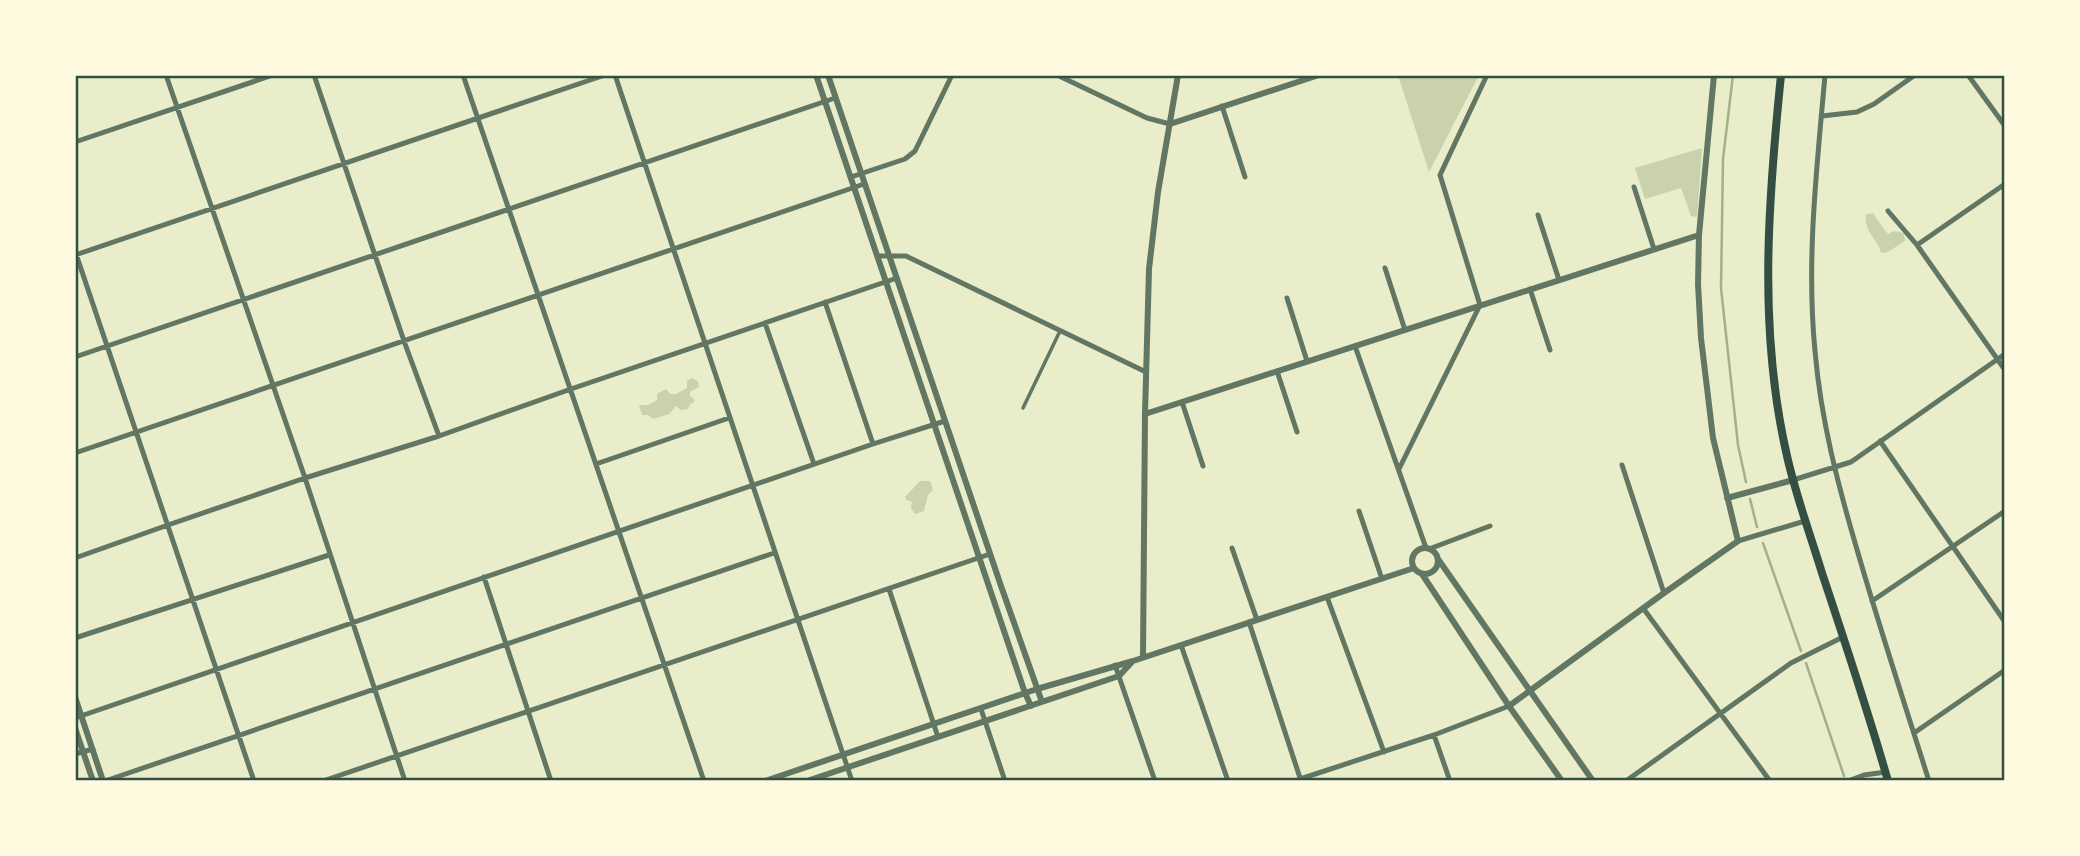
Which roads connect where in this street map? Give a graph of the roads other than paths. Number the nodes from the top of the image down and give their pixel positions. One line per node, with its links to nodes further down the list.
1 (166, 75): 22 (street)
2 (273, 75): 22 (street)
3 (314, 75): 29 (street)
4 (463, 75): 24 (street)
5 (605, 75): 24 (street)
6 (615, 75): 28 (street)
7 (816, 75): 20 (street)
8 (828, 75): 19 (street)
9 (952, 75): 30 (street)
10 (1057, 75): 25 (street)
11 (1178, 75): 25 (street)
12 (1318, 75): 21 (street)
13 (1487, 75): 58 (street)
14 (1714, 75): 41 (street)
15 (1781, 75): 95 (highway)
16 (1825, 75): 23 (street)
17 (1915, 75): 23 (street)
18 (1968, 75): 26 (street)
19 (835, 98): 20 (street); 30 (street)
20 (825, 101): 28 (street); 31 (street)
21 (1222, 106): 25 (street); 32 (street)
22 (177, 108): 27 (street); 37 (street)
23 (1822, 116): 92 (street)
24 (478, 118): 29 (street); 38 (street)
25 (1170, 124): 73 (street)
26 (2005, 126)
27 (75, 142)
28 (645, 163): 38 (street); 43 (street)
29 (344, 164): 37 (street); 46 (street)
30 (861, 174): 31 (street); 33 (street)
31 (851, 177): 36 (street)
32 (1245, 177)
33 (864, 184): 36 (street); 47 (street)
34 (2005, 184): 42 (street)
35 (1634, 187): 44 (street)
36 (855, 188): 43 (street); 48 (street)
37 (212, 209): 45 (street); 56 (street)
38 (509, 209): 46 (street); 54 (street)
39 (1888, 211): 42 (street)
40 (1538, 215): 51 (street)
41 (1699, 235): 44 (street); 97 (street)
42 (1917, 245): 69 (street)
43 (674, 249): 54 (street); 63 (street)
44 (1654, 249): 51 (street)
45 (76, 253): 64 (street)
46 (375, 255): 56 (street); 62 (street)
47 (889, 255): 48 (street); 50 (street); 61 (street)
48 (877, 256): 52 (street)
49 (1385, 268): 60 (street)
50 (897, 278): 52 (street); 80 (street)
51 (1559, 280): 53 (street)
52 (886, 282): 57 (street); 81 (street)
53 (1530, 289): 58 (street); 66 (street)
54 (538, 295): 62 (street); 75 (street)
55 (1287, 298): 70 (street)
56 (243, 300): 64 (street); 74 (street)
57 (825, 302): 59 (street); 86 (street)
58 (1480, 305): 60 (street); 93 (street)
59 (765, 323): 63 (street); 89 (street)
60 (1405, 330): 65 (street)
61 (1060, 331): 73 (street); 77 (street)
62 (404, 341): 74 (street); 84 (street)
63 (704, 344): 75 (street); 79 (street)
64 (108, 346): 68 (street); 82 (street)
65 (1355, 346): 70 (street); 93 (street)
66 (1550, 350)
67 (2005, 354): 69 (street)
68 (75, 357)
69 (1997, 359): 71 (street); 85 (street)
70 (1307, 361): 72 (street)
71 (2005, 370)
72 (1277, 371): 76 (street); 83 (street)
73 (1146, 372): 78 (street)
74 (273, 386): 82 (street); 94 (street)
75 (571, 389): 84 (street); 88 (street)
76 (1182, 402): 78 (street); 91 (street)
77 (1023, 408)
78 (1145, 414): 133 (street)
79 (729, 418): 88 (street); 96 (street)
80 (945, 421): 81 (street); 109 (street)
81 (934, 423): 86 (street); 112 (street)
82 (138, 432): 87 (street); 101 (street)
83 (1297, 432)
84 (439, 436): 94 (street)
85 (1880, 442): 92 (street); 105 (street)
86 (873, 444): 89 (street)
87 (75, 453)
88 (596, 464): 103 (street)
89 (814, 464): 96 (street)
90 (1622, 465): 119 (street)
91 (1203, 466)
92 (1833, 468): 95 (street); 123 (street)
93 (1399, 469): 107 (street)
94 (305, 478): 101 (street); 110 (street)
95 (1793, 480): 97 (street); 100 (highway)
96 (752, 485): 103 (street); 108 (street)
97 (1727, 498): 104 (street)
98 (1359, 510): 117 (street)
99 (2005, 511): 105 (street)
100 (1805, 521): 104 (street); 129 (highway)
101 (167, 525): 111 (street); 122 (street)
102 (1490, 526): 107 (street)
103 (618, 531): 116 (street); 121 (street)
104 (1738, 541): 119 (street)
105 (1953, 547): 123 (street); 127 (street)
106 (1232, 548): 126 (street)
107 (1428, 548): 113 (street); 114 (street)
108 (774, 553): 121 (street); 125 (street)
109 (990, 554): 112 (street); 141 (street)
110 (329, 555): 122 (street); 128 (street)
111 (75, 558)
112 (980, 558): 118 (street); 143 (street)
113 (1438, 559): 115 (street); 142 (street)
114 (1414, 568): 115 (street); 117 (street)
115 (1422, 573): 147 (street)
116 (484, 577): 128 (street); 131 (street)
117 (1382, 579): 120 (street)
118 (889, 589): 125 (street); 153 (street)
119 (1664, 593): 124 (street)
120 (1326, 597): 126 (street); 161 (street)
121 (641, 598): 131 (street); 136 (street)
122 (193, 600): 130 (street); 137 (street)
123 (1872, 601): 155 (street)
124 (1643, 608): 142 (street); 150 (street)
125 (797, 620): 136 (street); 163 (street)
126 (1253, 621): 132 (street); 167 (street)
127 (2005, 621)
128 (352, 622): 137 (street); 140 (street)
129 (1843, 637): 150 (street); 166 (highway)
130 (75, 638)
131 (507, 644): 140 (street); 149 (street)
132 (1181, 645): 133 (street); 180 (street)
133 (1143, 657): 134 (street)
134 (1133, 661): 135 (street); 139 (street)
135 (1115, 665): 139 (street); 141 (street)
136 (663, 666): 149 (street); 174 (street)
137 (216, 669): 151 (street); 156 (street)
138 (2005, 670): 155 (street)
139 (1119, 676): 145 (street); 179 (street)
140 (374, 689): 156 (street); 164 (street)
141 (1037, 689): 143 (street); 145 (street)
142 (1530, 692): 147 (street); 183 (street)
143 (1025, 693): 146 (street); 148 (street)
144 (75, 697): 151 (street)
145 (1042, 702): 146 (street)
146 (1031, 706): 152 (street)
147 (1509, 706): 157 (street); 182 (street)
148 (981, 709): 152 (street); 153 (street)
149 (528, 711): 164 (street); 173 (street)
150 (1721, 713): 184 (street); 185 (street)
151 (78, 717): 159 (street)
152 (985, 721): 158 (street); 178 (street)
153 (934, 724): 158 (street); 163 (street)
154 (75, 728): 160 (street)
155 (1914, 733): 187 (street)
156 (239, 735): 169 (street); 170 (street)
157 (1434, 736): 161 (street); 181 (street)
158 (938, 737): 165 (street)
159 (93, 749): 160 (street); 169 (street)
160 (83, 751): 162 (street); 168 (street)
161 (1384, 752): 167 (street)
162 (75, 754)
163 (843, 755): 165 (street); 175 (street)
164 (397, 756): 171 (street); 172 (street)
165 (848, 767): 176 (street); 177 (street)
166 (1887, 777): 186 (street)
167 (1298, 780)
168 (93, 781)
169 (104, 781)
170 (254, 781)
171 (323, 781)
172 (405, 781)
173 (551, 781)
174 (704, 781)
175 (765, 781)
176 (807, 781)
177 (852, 781)
178 (1005, 781)
179 (1155, 781)
180 (1228, 781)
181 (1450, 781)
182 (1562, 781)
183 (1592, 781)
184 (1626, 781)
185 (1770, 781)
186 (1848, 781)
187 (1929, 781)

